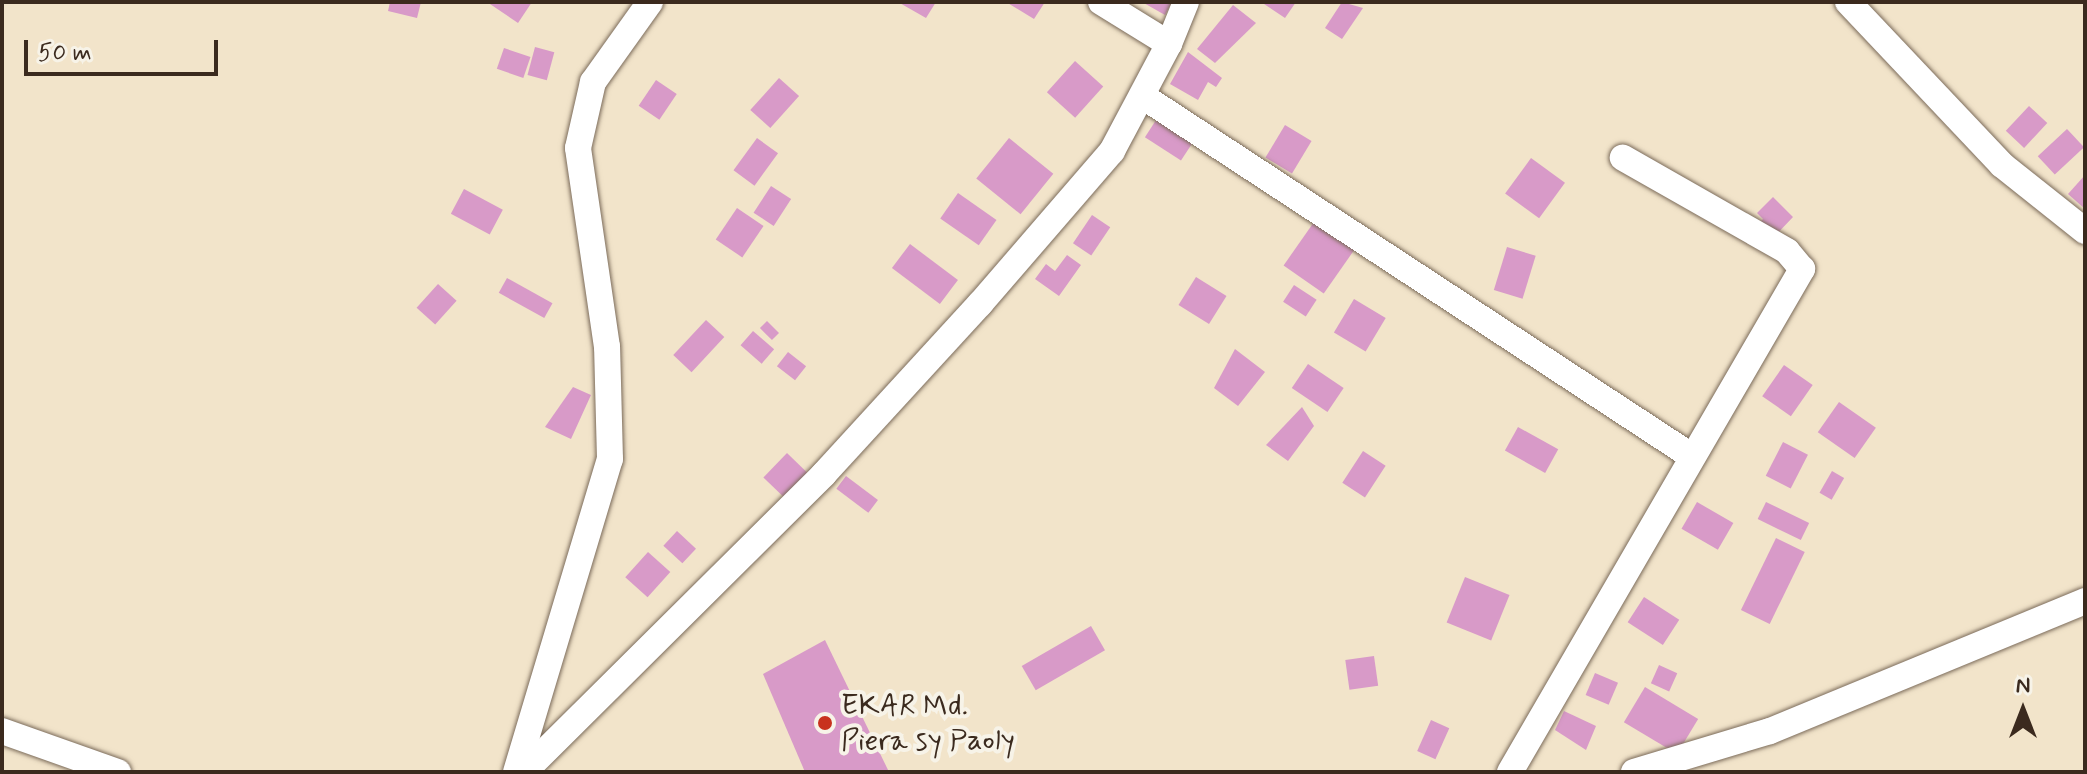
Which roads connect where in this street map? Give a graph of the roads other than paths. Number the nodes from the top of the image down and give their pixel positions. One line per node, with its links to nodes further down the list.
1 (650, 2): 13 (street)
2 (1101, 2): 5 (street)
3 (1186, 2): 5 (street)
4 (1848, 2): 8 (street)
5 (1169, 44): 6 (street)
6 (1144, 97): 9 (street); 14 (street)
7 (1623, 158): 9 (street)
8 (2085, 231)
9 (1688, 454): 15 (street)
10 (2085, 601): 16 (street)
11 (2, 731): 12 (street)
12 (118, 772)
13 (516, 772)
14 (524, 772)
15 (1510, 772)
16 (1634, 772)

